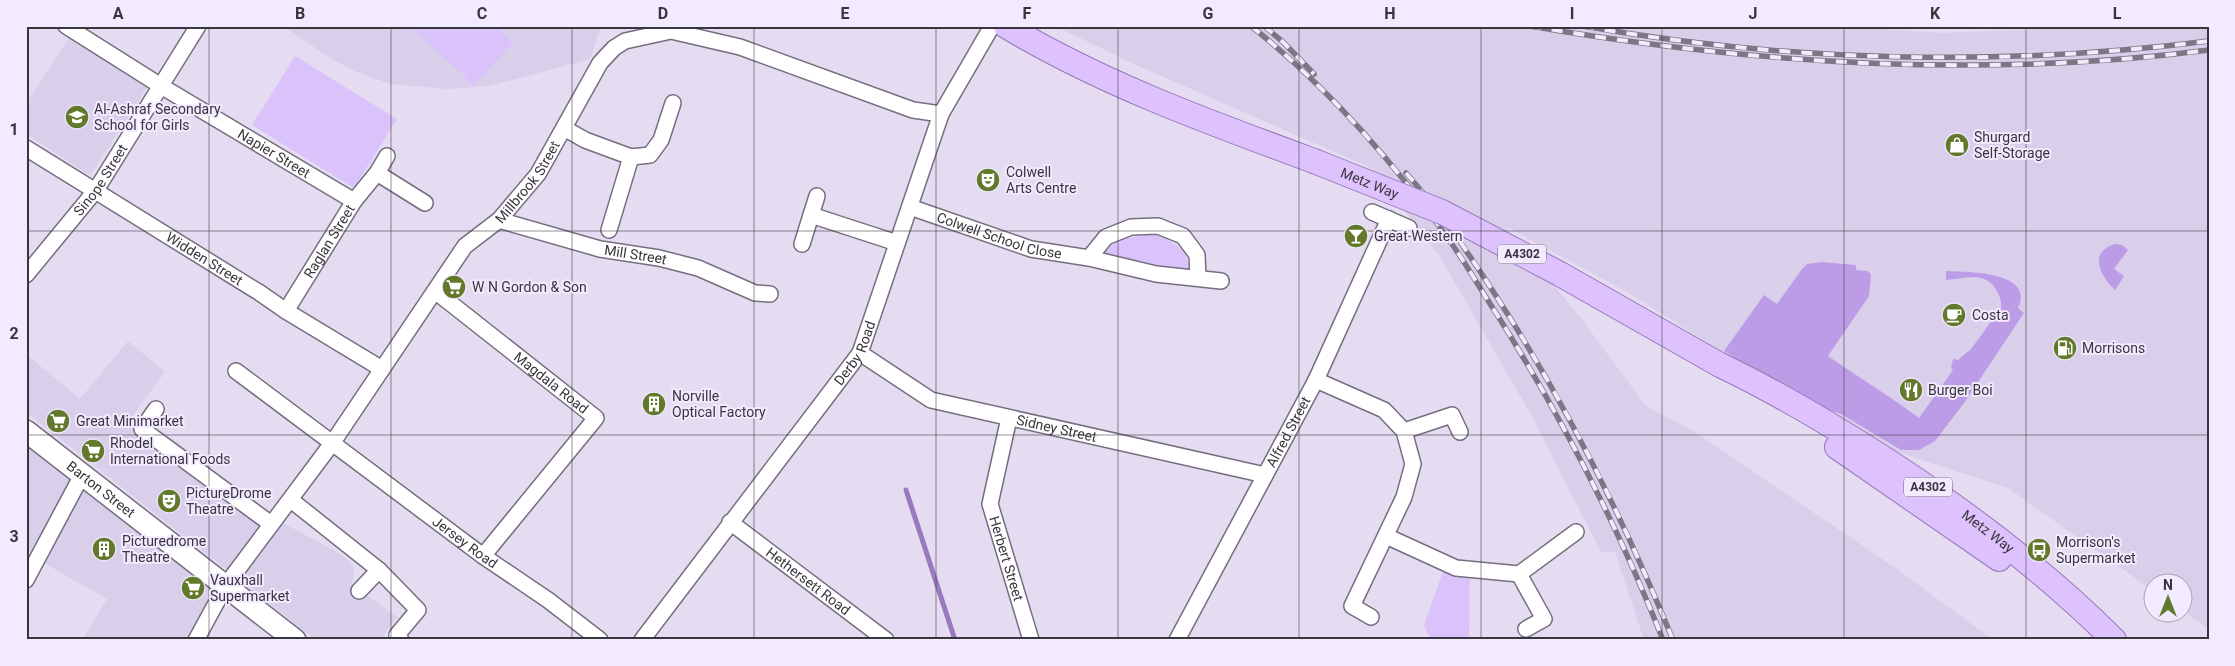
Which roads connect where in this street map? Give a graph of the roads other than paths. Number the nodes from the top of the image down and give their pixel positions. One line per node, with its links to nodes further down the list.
1 (66, 26): 6 (street, Napier Street)
2 (198, 26): 6 (street, Sinope Street)
3 (992, 26): 8 (street, Derby Road)
4 (1006, 26): 67 (main road, Metz Way / A4302, bridge)
5 (709, 33): 8 (street, Millbrook Street); 9 (street, Millbrook Street)
6 (161, 86): 14 (street, Sinope Street); 16 (street, Napier Street)
7 (673, 104): 12 (street)
8 (941, 114): 18 (street, Derby Road)
9 (564, 128): 12 (street); 22 (street, Millbrook Street)
10 (26, 148): 14 (street, Widden Street)
11 (387, 156): 13 (street, Raglan Street)
12 (631, 157): 24 (street)
13 (377, 173): 16 (street, Raglan Street); 17 (street)
14 (96, 190): 28 (street, Sinope Street); 33 (street, Widden Street)
15 (817, 196): 20 (street)
16 (354, 201): 33 (street, Raglan Street)
17 (426, 203)
18 (910, 207): 25 (street, Derby Road); 27 (street, Colwell School Close)
19 (1372, 212): 21 (street)
20 (811, 215): 25 (street); 26 (street)
21 (1389, 219): 23 (street); 37 (street, Alfred Street)
22 (499, 220): 31 (street, Millbrook Street); 32 (street, Mill Street)
23 (1409, 228)
24 (609, 230)
25 (898, 243): 34 (street, Derby Road)
26 (802, 244)
27 (1089, 258): 29 (street, Colwell School Close); 29 (street)
28 (26, 275)
29 (1198, 278): 30 (street, Colwell School Close)
30 (1221, 281)
31 (435, 291): 35 (street, Millbrook Street); 51 (street, Magdala Road)
32 (770, 294)
33 (286, 312): 35 (street, Widden Street)
34 (860, 353): 39 (street, Sidney Street); 47 (street, Derby Road)
35 (382, 369): 43 (street, Millbrook Street)
36 (236, 371): 43 (street, Jersey Road)
37 (1316, 380): 40 (street); 45 (street, Alfred Street)
38 (156, 408): 48 (street)
39 (1009, 418): 45 (street, Sidney Street); 65 (street, Herbert Street)
40 (1404, 431): 42 (street); 50 (street)
41 (26, 432): 44 (main road, Barton Street)
42 (1460, 432)
43 (333, 442): 46 (street, Millbrook Street); 51 (street, Jersey Road)
44 (82, 475): 54 (street); 55 (main road, Barton Street)
45 (1265, 475): 66 (street, Alfred Street)
46 (291, 500): 48 (street, Millbrook Street); 52 (street)
47 (730, 522): 63 (street, Derby Road); 64 (street, Hethersett Road)
48 (271, 524): 55 (street, Millbrook Street)
49 (1576, 532): 53 (street)
50 (1386, 536): 53 (street); 57 (street)
51 (483, 556): 62 (street, Jersey Road)
52 (379, 570): 56 (street); 61 (street)
53 (1519, 574): 58 (street)
54 (26, 580)
55 (226, 585): 59 (street, Millbrook Street); 60 (main road, Barton Street)
56 (359, 591)
57 (1371, 617)
58 (1526, 629)
59 (196, 640)
60 (294, 640)
61 (401, 640)
62 (600, 640)
63 (642, 640)
64 (886, 640)
65 (1031, 640)
66 (1177, 640)
67 (2113, 640)

